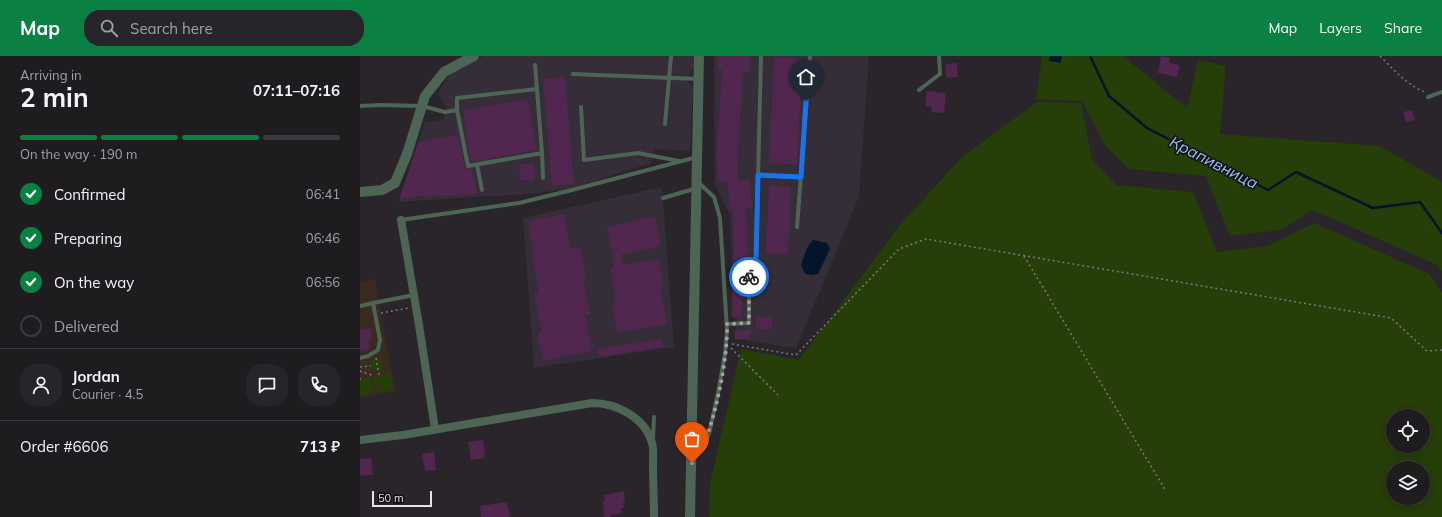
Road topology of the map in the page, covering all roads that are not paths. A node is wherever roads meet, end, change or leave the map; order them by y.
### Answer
1 (474, 56) edge
2 (671, 56) edge
3 (699, 56) edge
4 (761, 56) edge
5 (810, 56) edge
6 (939, 56) edge
7 (535, 65) dead end
8 (573, 74) dead end
9 (670, 77) junction
10 (699, 78) junction
11 (537, 89) junction
12 (919, 90) dead end
13 (1442, 92) edge
14 (1428, 97) dead end
15 (360, 106) edge
16 (422, 106) junction
17 (581, 107) dead end
18 (457, 110) junction
19 (665, 124) dead end
20 (542, 153) junction
21 (698, 157) junction
22 (682, 161) junction
23 (477, 164) junction
24 (758, 175) junction
25 (801, 177) junction
26 (543, 178) dead end
27 (697, 185) junction
28 (482, 190) dead end
29 (360, 192) edge
30 (663, 198) dead end
31 (401, 220) joint
32 (797, 227) dead end
33 (414, 295) junction
34 (373, 303) junction
35 (360, 306) edge
36 (727, 324) junction
37 (360, 358) edge
38 (654, 417) dead end
39 (435, 429) junction
40 (360, 440) edge
41 (653, 444) junction
42 (692, 449) junction
43 (654, 517) edge
44 (690, 517) edge

1 - 16 street
2 - 9 lane
3 - 10 street
4 - 24 lane
5 - 25 lane
6 - 12 lane
7 - 11 lane
8 - 9 lane
9 - 10 lane
9 - 19 lane
10 - 21 street
11 - 18 lane
11 - 20 lane
13 - 14 lane
15 - 16 lane
16 - 18 lane
16 - 29 street
17 - 22 lane
18 - 23 lane
20 - 23 lane
20 - 26 lane
21 - 22 lane
21 - 27 street
22 - 31 lane
23 - 28 lane
24 - 25 lane
24 - 36 lane
25 - 32 lane
27 - 30 lane
27 - 36 lane
27 - 42 street
31 - 33 street
33 - 34 lane
33 - 39 street
34 - 35 lane
34 - 37 lane
36 - 42 lane
38 - 41 lane
39 - 40 street
39 - 41 street
41 - 43 street
42 - 44 street

